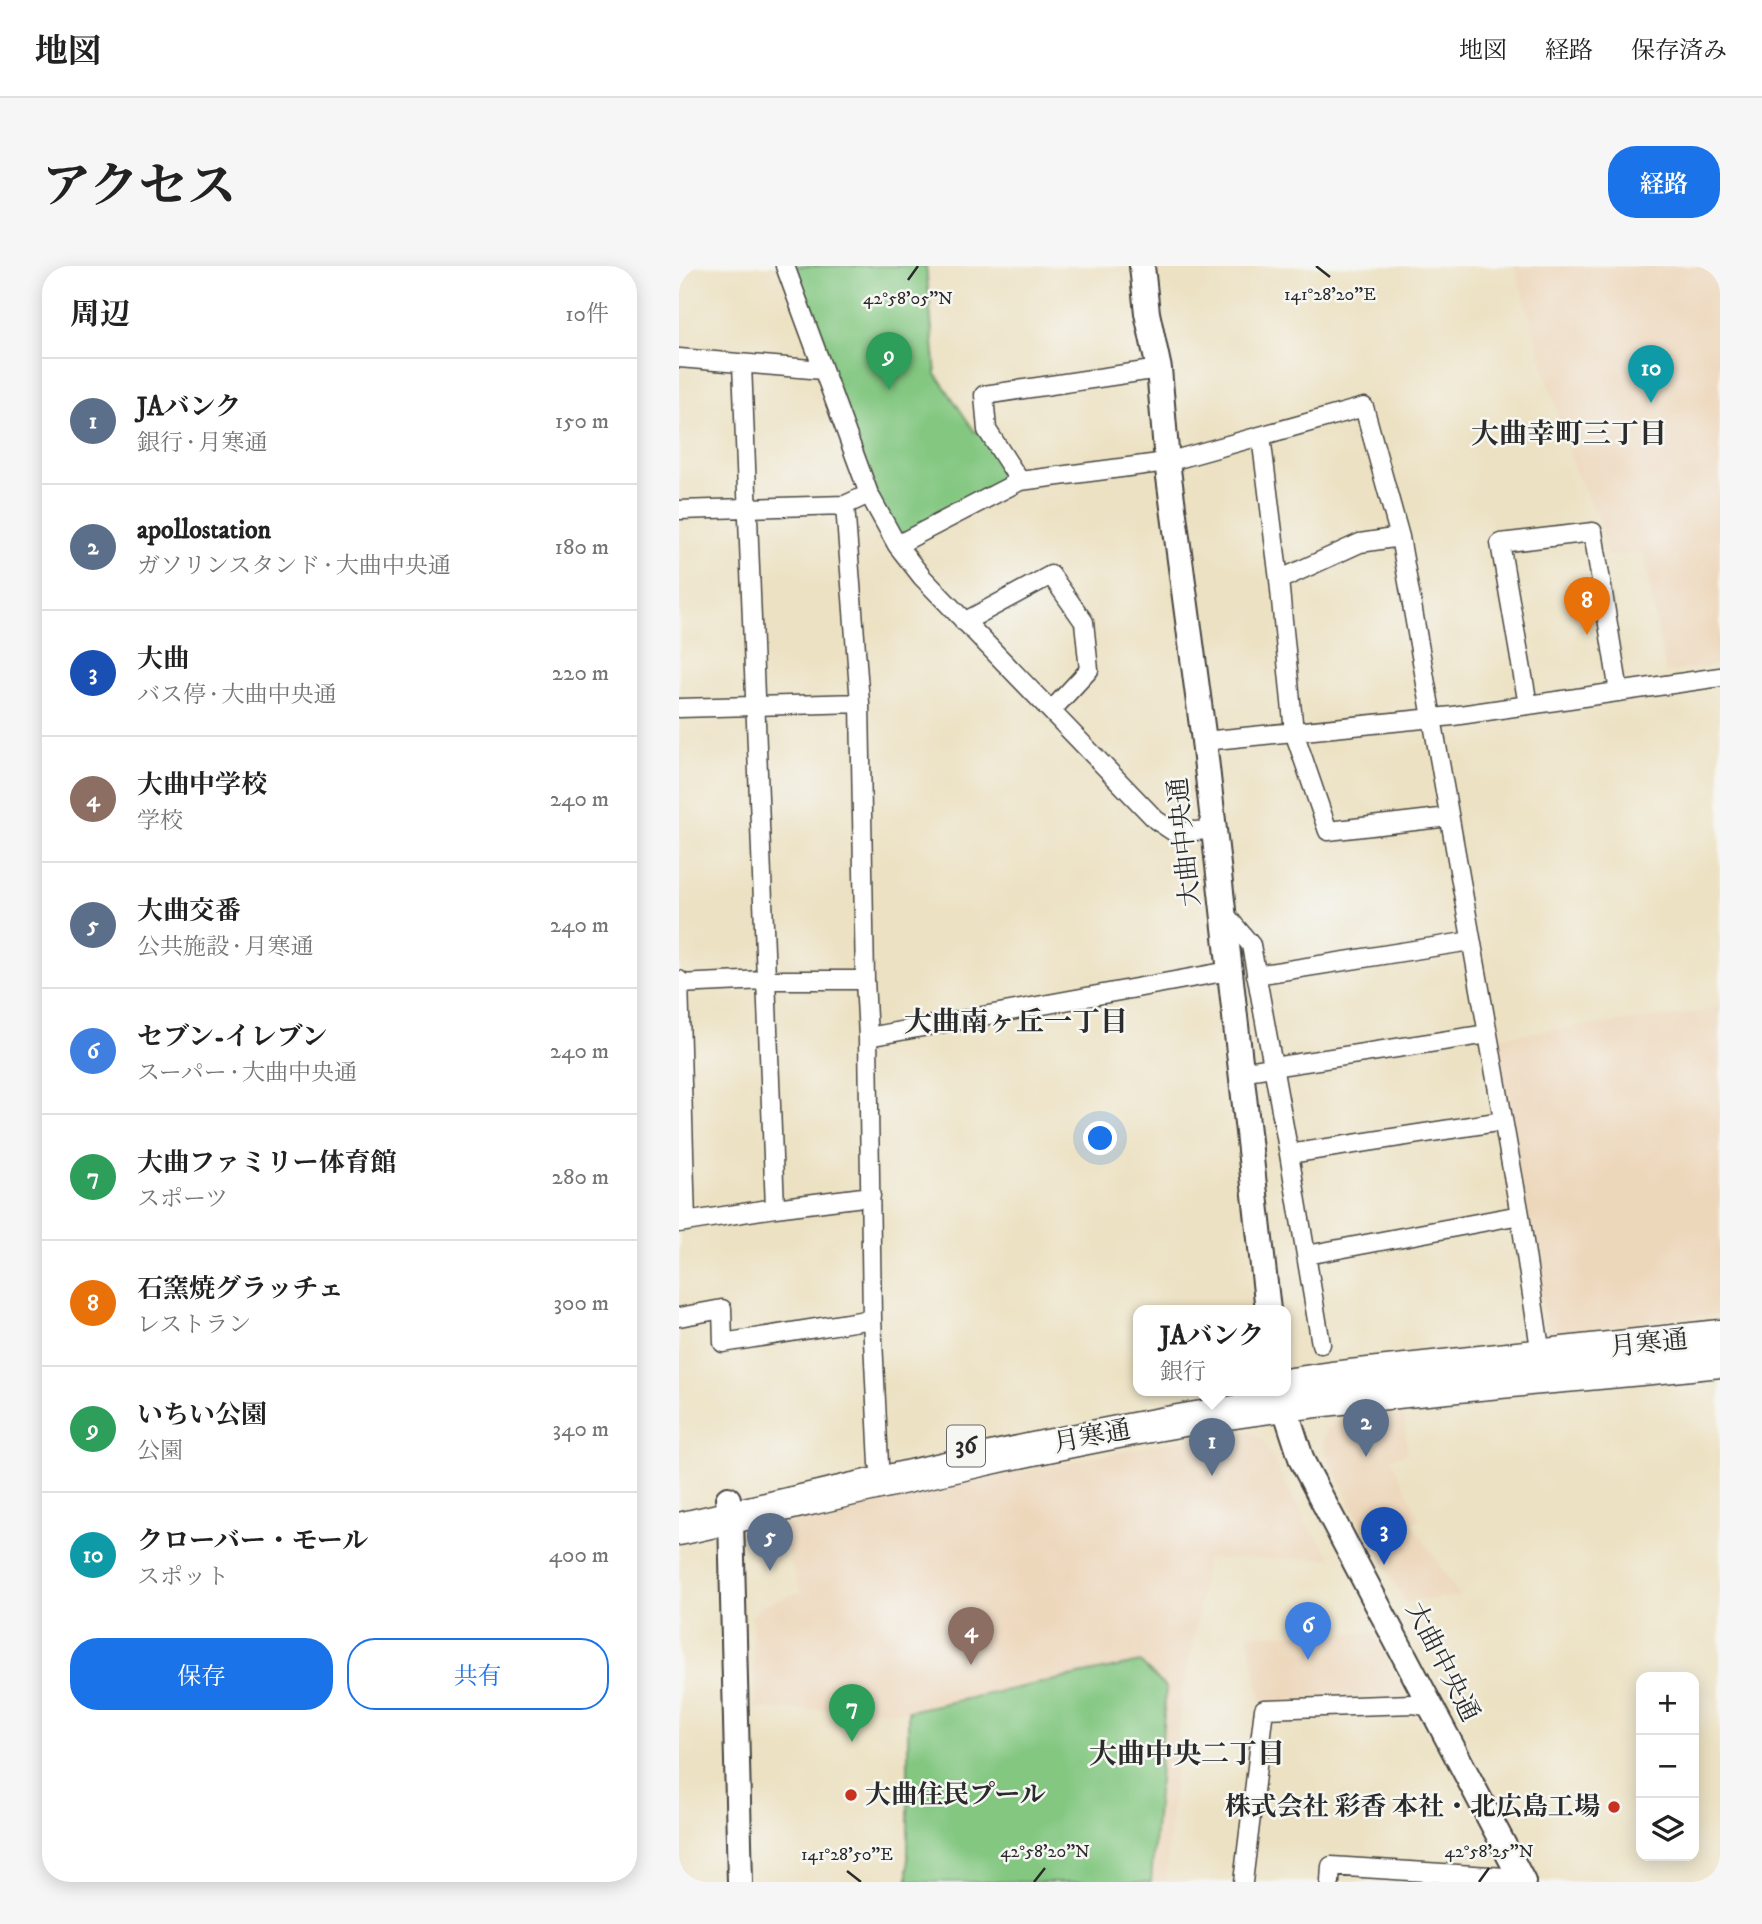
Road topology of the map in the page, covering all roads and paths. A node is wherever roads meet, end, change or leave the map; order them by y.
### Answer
1 (785, 266) edge
2 (1142, 266) edge
3 (1157, 266) edge
4 (679, 358) edge
5 (742, 364) junction
6 (1159, 369) junction
7 (823, 370) junction
8 (1261, 436) junction
9 (1167, 462) junction
10 (1020, 481) junction
11 (869, 494) junction
12 (845, 505) junction
13 (747, 508) junction
14 (679, 510) edge
15 (1400, 537) junction
16 (897, 545) junction
17 (1279, 580) junction
18 (964, 622) junction
19 (1720, 677) edge
20 (1619, 692) junction
21 (860, 703) junction
22 (1528, 705) junction
23 (754, 706) junction
24 (679, 708) edge
25 (1051, 712) junction
26 (1431, 718) junction
27 (1294, 732) junction
28 (1204, 741) junction
29 (1449, 817) junction
30 (1213, 830) junction
31 (1221, 910) junction
32 (1471, 941) junction
33 (1229, 971) junction
34 (1256, 975) junction
35 (765, 980) junction
36 (865, 980) junction
37 (679, 983) edge
38 (1487, 1034) junction
39 (868, 1037) junction
40 (1273, 1067) junction
41 (1240, 1072) junction
42 (1503, 1121) junction
43 (1289, 1154) junction
44 (871, 1196) junction
45 (775, 1208) junction
46 (1520, 1215) junction
47 (682, 1223) edge
48 (1307, 1255) junction
49 (1267, 1305) edge
50 (679, 1317) edge
51 (872, 1320) junction
52 (1720, 1336) edge
53 (1321, 1344) dead end
54 (1541, 1355) junction
55 (1720, 1362) edge
56 (1291, 1393) edge
57 (1291, 1393) edge
58 (1223, 1396) edge
59 (1274, 1396) edge
60 (1283, 1396) edge
61 (879, 1464) junction
62 (729, 1508) junction
63 (679, 1512) edge
64 (679, 1529) edge
65 (1430, 1707) junction
66 (1522, 1880) edge
67 (740, 1882) edge
68 (1243, 1882) edge
69 (1330, 1882) edge

1 - 7 street
2 - 6 main road, 大曲中央通
3 - 6 main road, 大曲中央通
4 - 5 street
5 - 7 street
5 - 13 street
6 - 9 main road, 大曲中央通
6 - 10 street
7 - 11 street
8 - 9 street
8 - 15 street
8 - 17 street
9 - 10 street
9 - 28 main road, 大曲中央通
10 - 16 street
11 - 12 street
11 - 16 street
12 - 13 street
12 - 21 street
13 - 14 street
13 - 23 street
15 - 17 street
15 - 26 street
16 - 18 street
17 - 27 street
18 - 25 street
18 - 25 street
19 - 20 street
20 - 22 street
20 - 22 street
21 - 23 street
21 - 36 street
22 - 26 street
23 - 24 street
23 - 35 street
25 - 30 street
26 - 27 street
26 - 29 street
27 - 28 street
27 - 29 street
28 - 30 main road, 大曲中央通
29 - 32 street
30 - 31 main road, 大曲中央通
31 - 33 main road, 大曲中央通
31 - 34 street
32 - 34 street
32 - 38 street
33 - 39 street
33 - 41 main road, 大曲中央通
34 - 40 street
35 - 36 street
35 - 37 street
35 - 45 street
36 - 39 street
37 - 47 street
38 - 40 street
38 - 42 street
39 - 44 street
40 - 41 street
40 - 43 street
41 - 49 main road, 大曲中央通
42 - 43 street
42 - 46 street
43 - 48 street
44 - 45 street
44 - 51 street
45 - 47 street
46 - 48 street
46 - 54 street
48 - 53 street
50 - 51 street
51 - 61 street
52 - 54 highway, 月寒通 / 36
54 - 56 highway, 月寒通 / 36
55 - 57 highway, 月寒通 / 36
58 - 61 highway, 月寒通 / 36
59 - 62 highway, 月寒通 / 36
60 - 65 main road, 大曲中央通
61 - 62 highway, 月寒通 / 36
62 - 63 highway, 月寒通 / 36
62 - 64 highway, 月寒通 / 36
62 - 67 main road
65 - 66 main road, 大曲中央通
65 - 68 street
66 - 69 street

